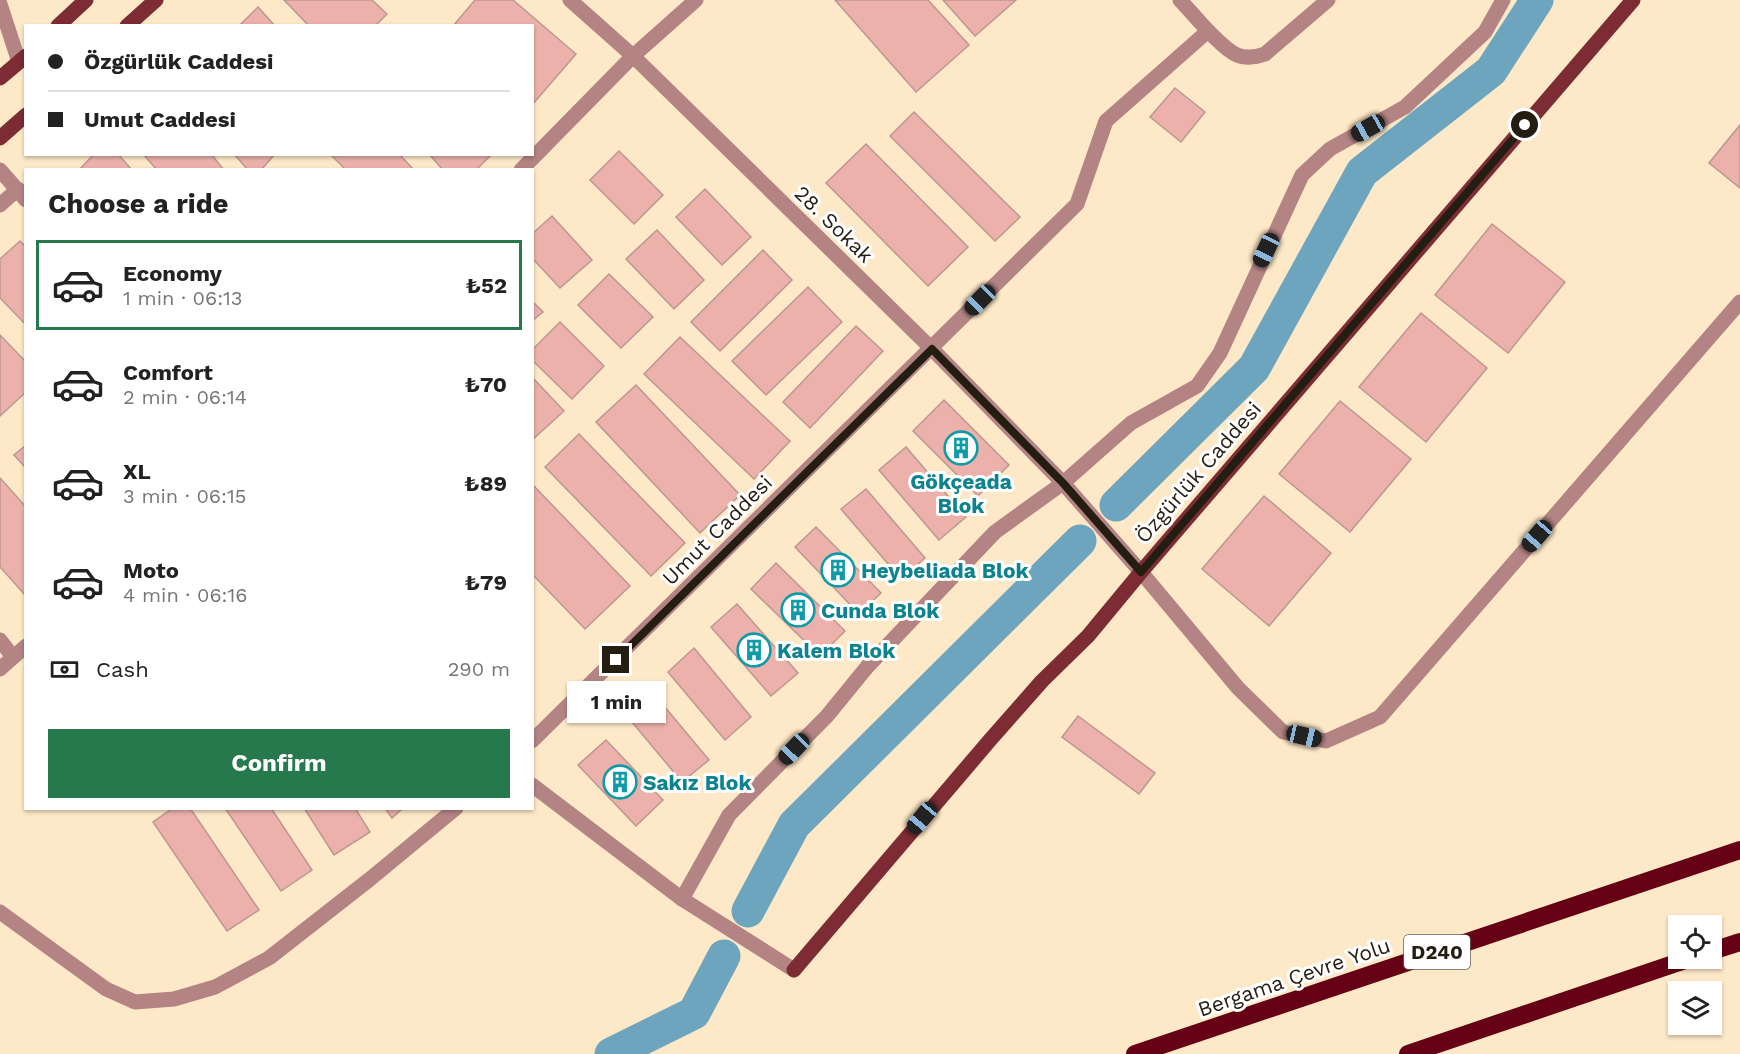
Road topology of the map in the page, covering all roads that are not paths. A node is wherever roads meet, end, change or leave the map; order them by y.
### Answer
1 (86, 0) edge
2 (156, 0) edge
3 (570, 0) edge
4 (696, 0) edge
5 (1180, 0) edge
6 (1328, 0) edge
7 (1503, 0) edge
8 (1633, 0) edge
9 (0, 4) edge
10 (60, 24) edge
11 (129, 24) edge
12 (1208, 31) junction
13 (633, 56) junction
14 (22, 59) edge
15 (0, 78) edge
16 (24, 117) edge
17 (0, 138) edge
18 (534, 156) edge
19 (534, 156) edge
20 (522, 168) edge
21 (0, 170) edge
22 (22, 194) edge
23 (0, 205) edge
24 (1740, 302) edge
25 (932, 349) junction
26 (1063, 483) junction
27 (1141, 572) junction
28 (0, 640) edge
29 (24, 648) edge
30 (13, 657) junction
31 (0, 669) edge
32 (534, 739) edge
33 (534, 787) edge
34 (454, 810) edge
35 (1740, 850) edge
36 (682, 899) junction
37 (0, 912) edge
38 (1740, 942) edge
39 (1722, 948) edge
40 (1668, 965) edge
41 (794, 970) joint
42 (1135, 1054) edge
43 (1408, 1054) edge

1 - 10 main road
2 - 11 main road
3 - 13 street, 28. Sokak
4 - 13 street
5 - 12 street
6 - 12 street
7 - 26 street
8 - 27 main road, Özgürlük Caddesi
9 - 14 street
12 - 25 street, Umut Caddesi
13 - 18 street
13 - 25 street, 28. Sokak
14 - 15 main road
16 - 17 main road
19 - 20 street
21 - 22 street
22 - 23 street
24 - 27 street, 28. Sokak
25 - 26 street, 28. Sokak
25 - 32 street, Umut Caddesi
26 - 27 street, 28. Sokak
26 - 36 street
27 - 41 main road, Özgürlük Caddesi
28 - 30 street
29 - 30 street
30 - 31 street
33 - 36 street
34 - 37 street
35 - 42 highway, Bergama Çevre Yolu / D240
36 - 41 street
38 - 39 highway
40 - 43 highway

